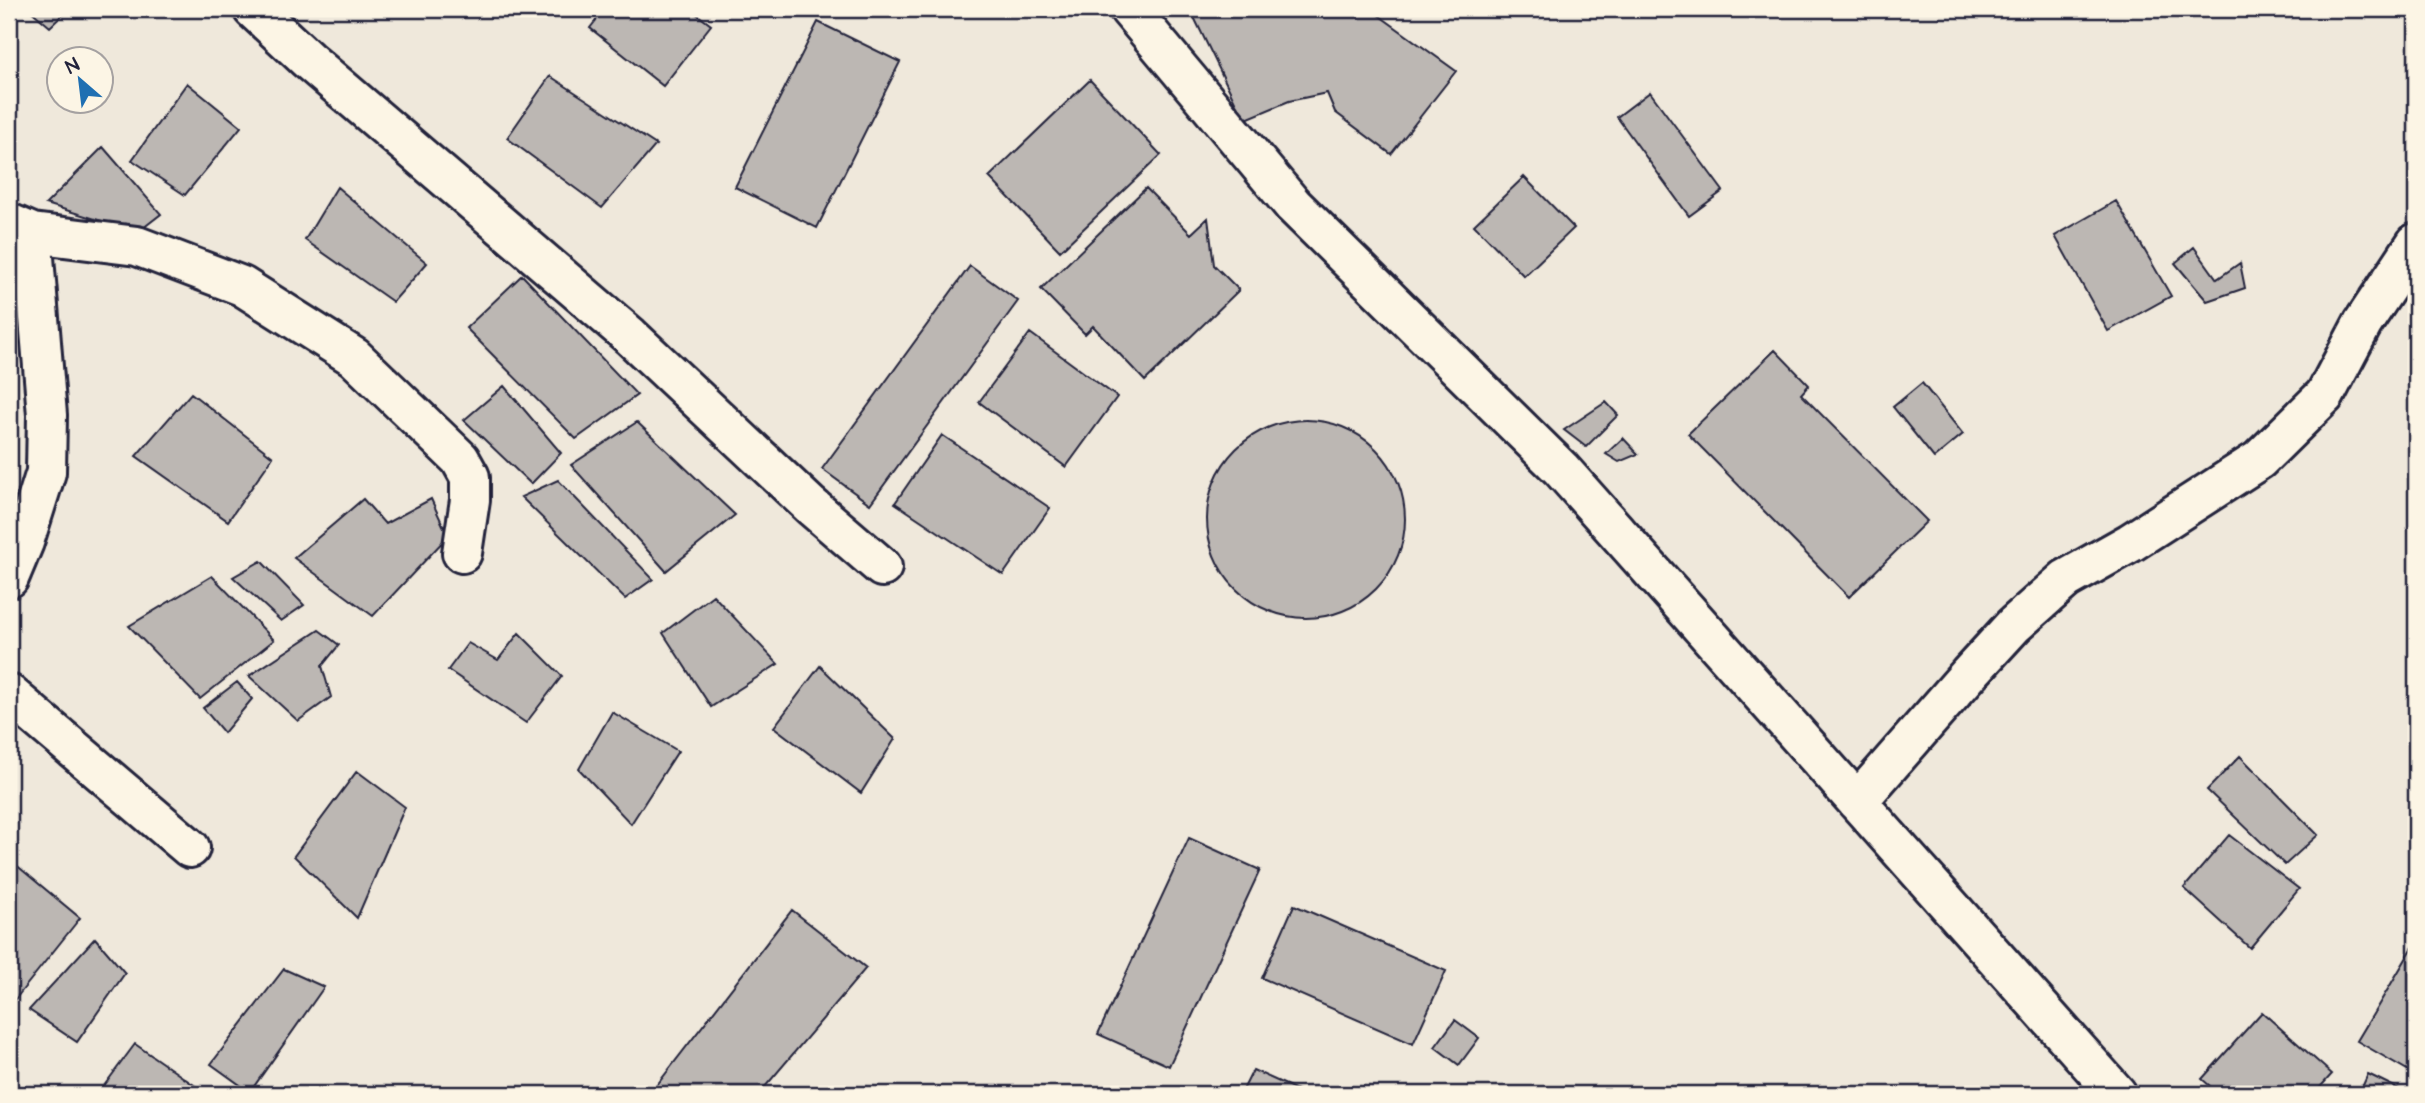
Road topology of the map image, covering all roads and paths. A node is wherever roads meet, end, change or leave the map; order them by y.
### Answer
1 (253, 9) edge
2 (1129, 9) edge
3 (20, 228) edge
4 (2416, 243) edge
5 (461, 553) dead end
6 (882, 567) dead end
7 (9, 578) edge
8 (9, 694) edge
9 (1857, 802) junction
10 (190, 848) dead end
11 (2118, 1094) edge

1 - 6 street
2 - 9 street
3 - 5 street
3 - 7 street
4 - 9 street
8 - 10 street
9 - 11 street

